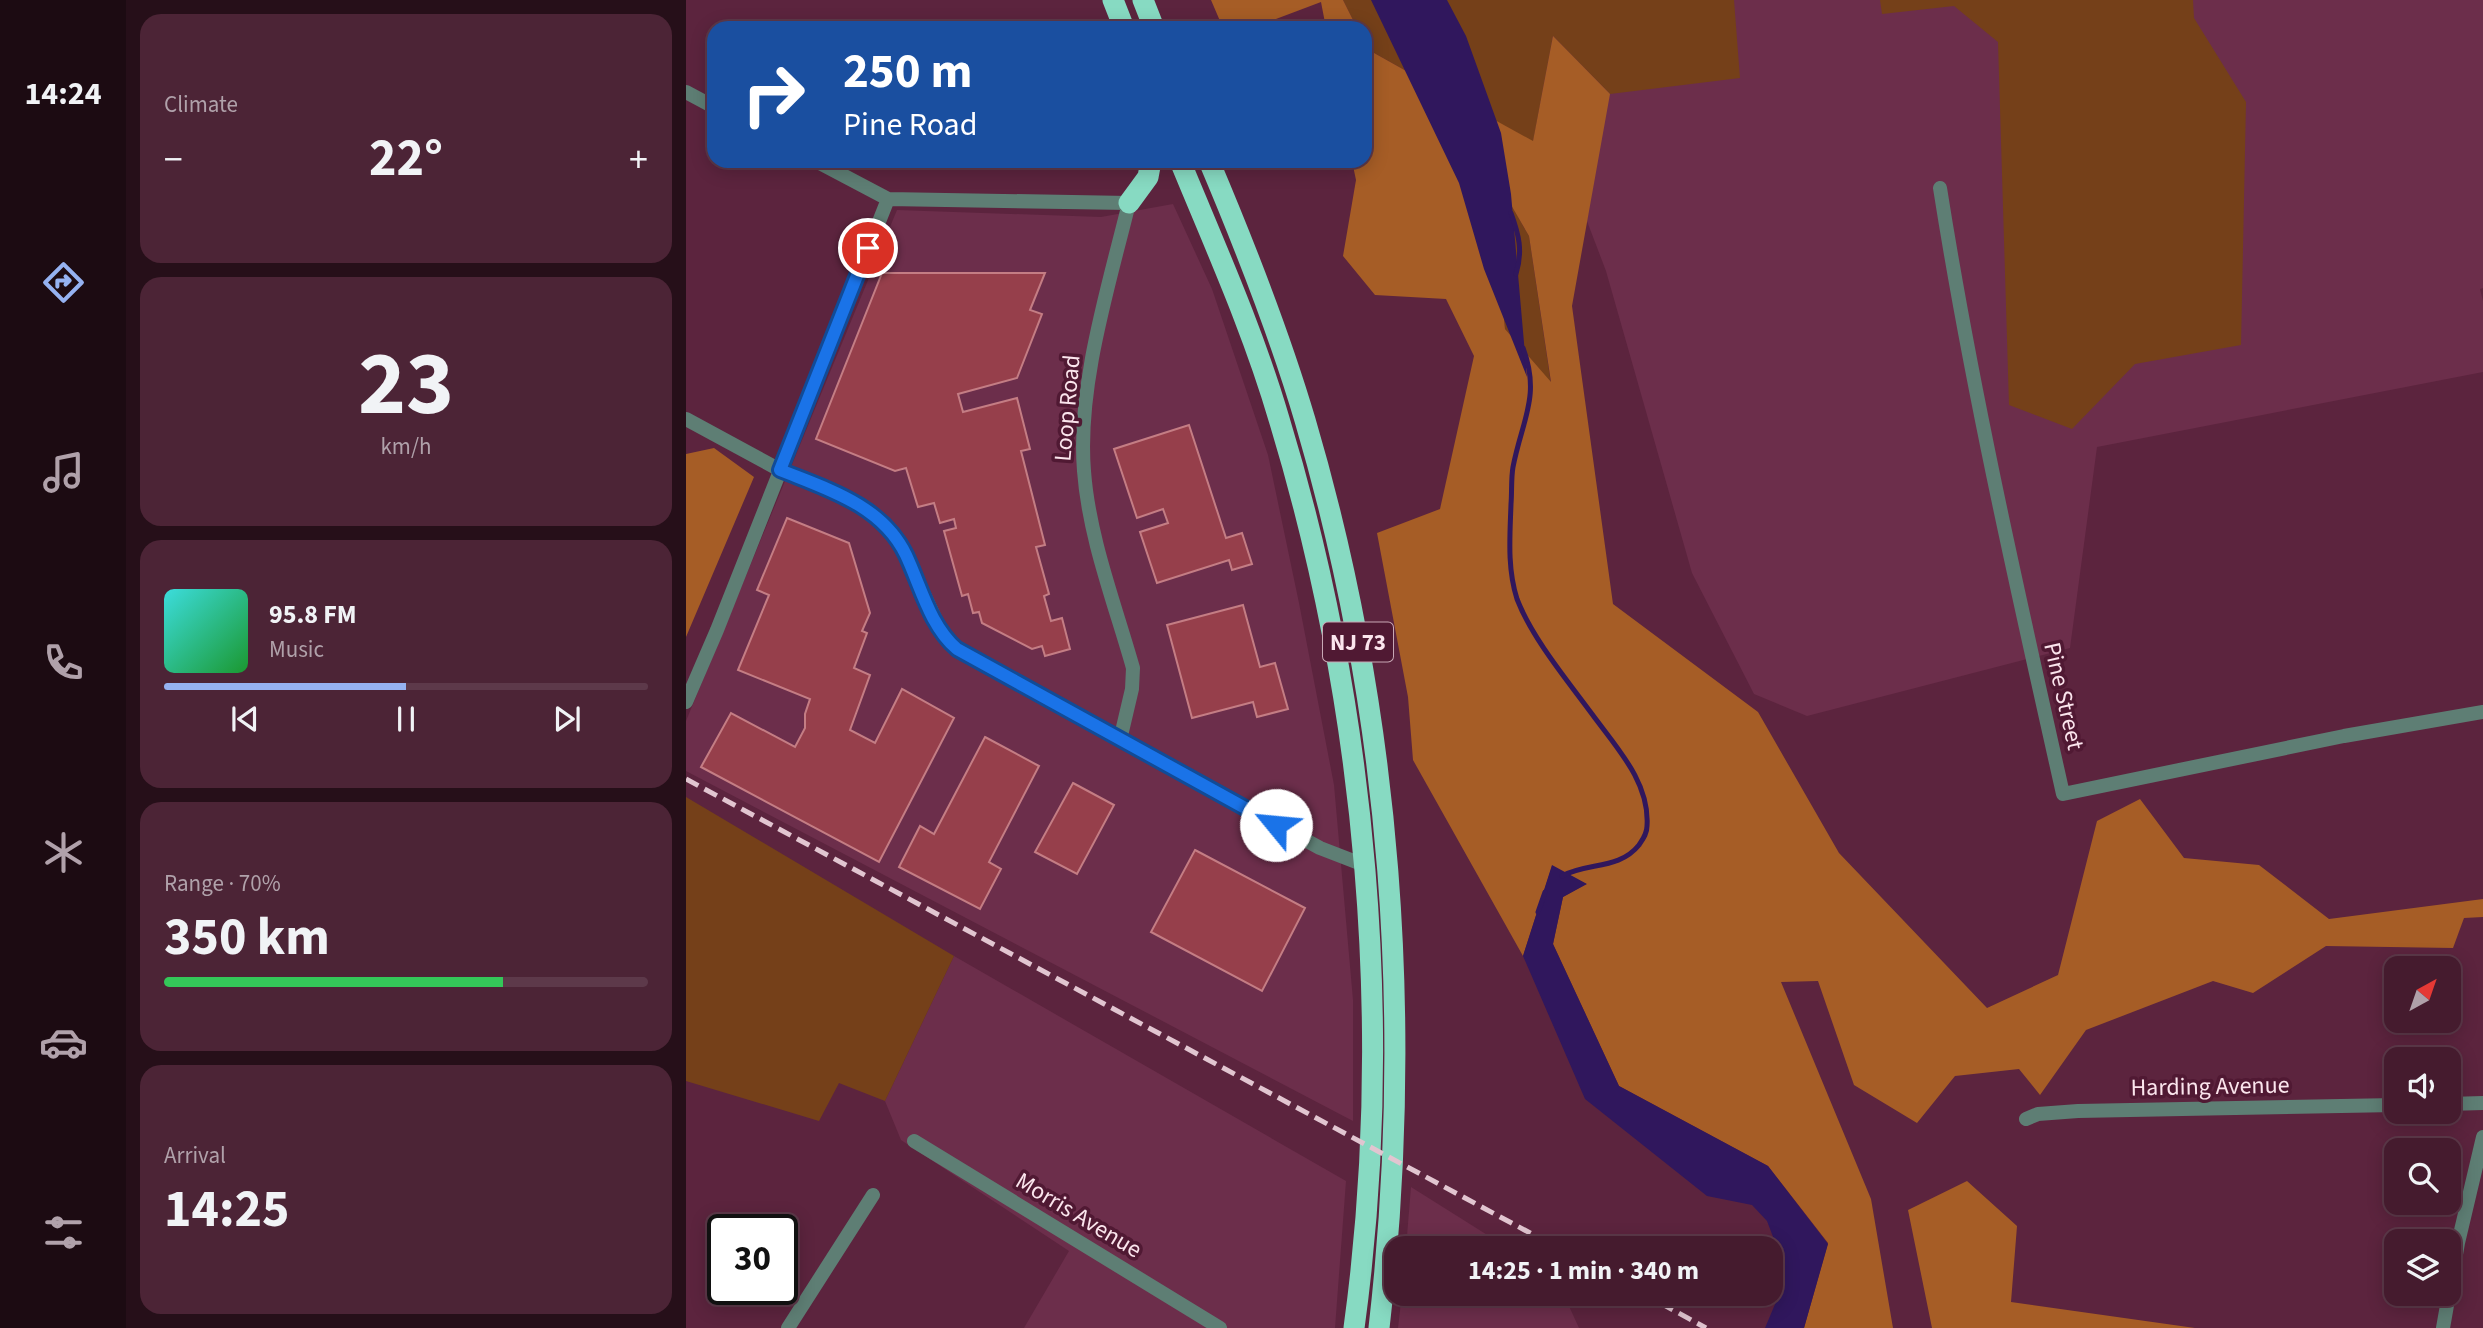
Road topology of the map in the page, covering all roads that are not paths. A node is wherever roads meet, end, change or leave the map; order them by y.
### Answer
1 (1113, 0) edge
2 (1143, 0) edge
3 (1121, 21) edge
4 (1151, 21) edge
5 (686, 92) edge
6 (707, 103) edge
7 (829, 168) edge
8 (1150, 168) edge
9 (1183, 168) edge
10 (1212, 168) edge
11 (1940, 188) dead end
12 (888, 199) junction
13 (1129, 203) junction
14 (686, 419) edge
15 (780, 470) junction
16 (686, 702) edge
17 (2483, 712) edge
18 (1119, 740) junction
19 (1364, 865) junction
20 (2483, 1103) edge
21 (2461, 1104) edge
22 (2384, 1105) edge
23 (2026, 1119) dead end
24 (2483, 1137) edge
25 (914, 1141) dead end
26 (873, 1195) dead end
27 (788, 1328) edge
28 (1220, 1328) edge
29 (1354, 1328) edge
30 (1379, 1328) edge
31 (2443, 1328) edge

1 - 3 highway
2 - 4 highway
5 - 6 street
7 - 12 street
8 - 13 highway
9 - 19 highway, NJ 73
10 - 30 highway, NJ 73
11 - 17 street, Pine Street
12 - 13 street
12 - 15 street
13 - 18 street, Loop Road
14 - 15 street
15 - 16 street
15 - 18 street
18 - 19 street
19 - 29 highway, NJ 73
20 - 21 street
22 - 23 street, Harding Avenue
24 - 31 street
25 - 28 street, Morris Avenue
26 - 27 street

